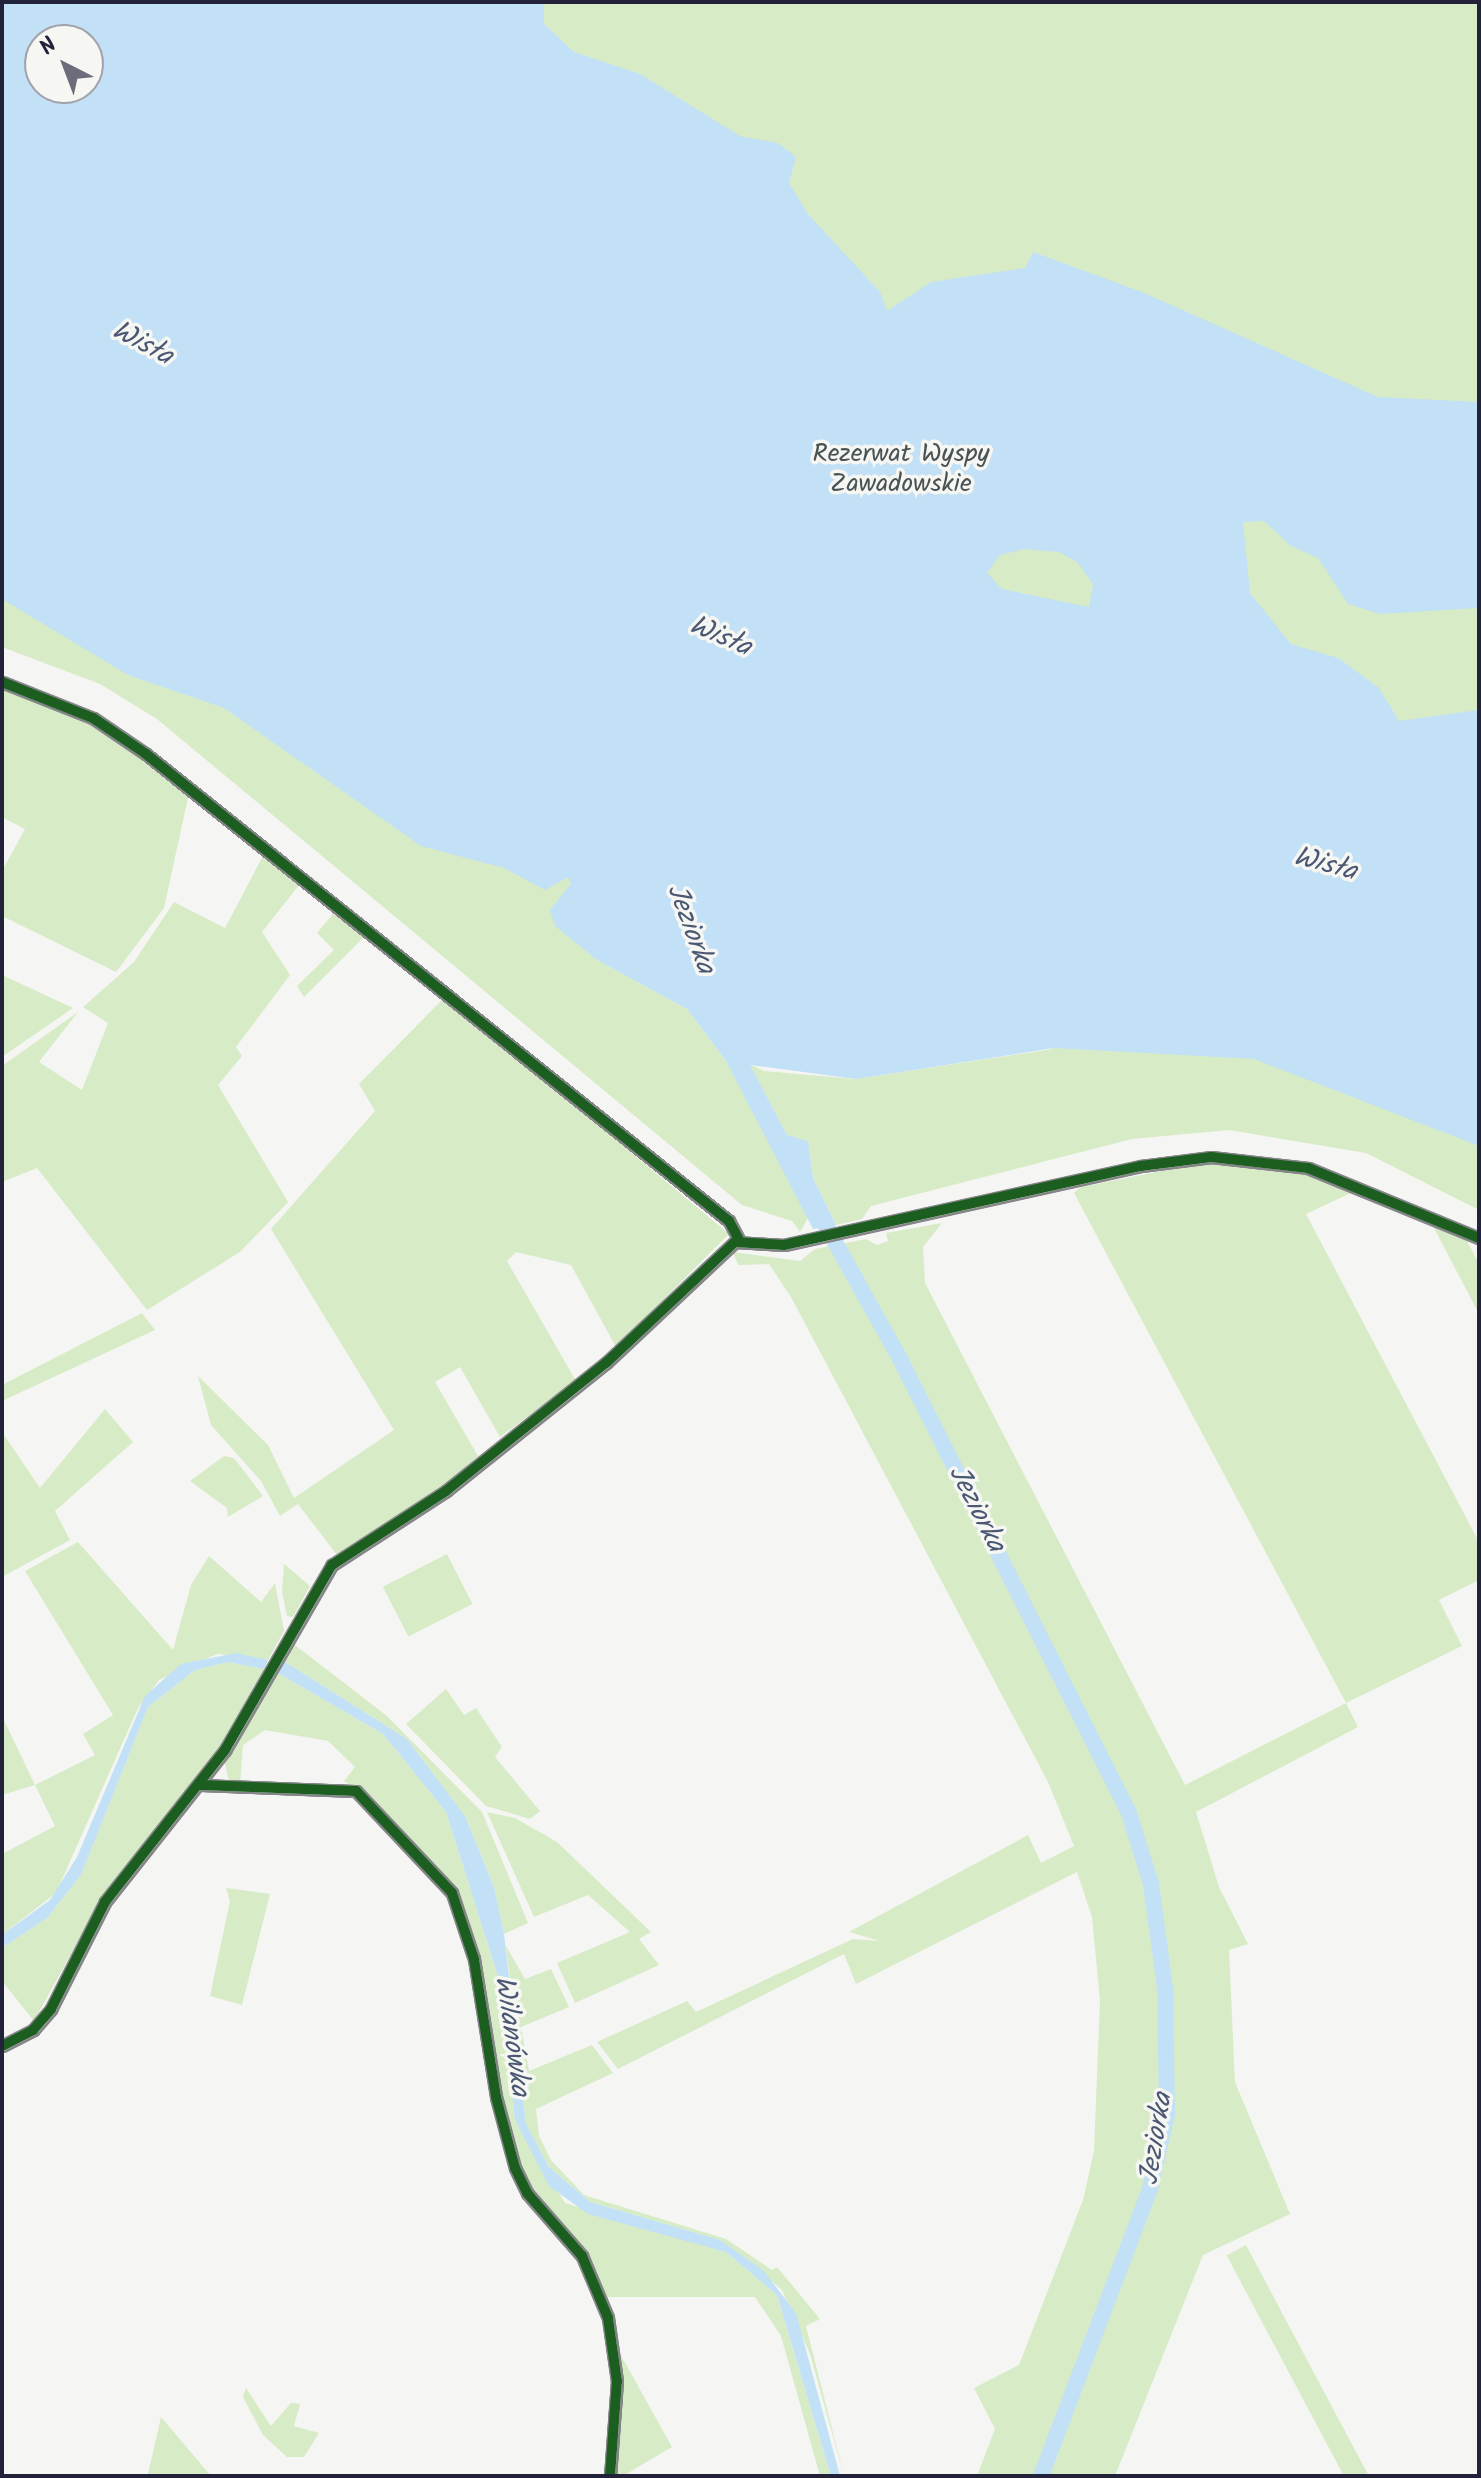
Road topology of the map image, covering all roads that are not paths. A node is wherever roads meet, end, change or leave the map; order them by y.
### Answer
1 (2, 682) edge
2 (1479, 1238) edge
3 (739, 1240) junction
4 (199, 1785) junction
5 (2, 2046) edge
6 (610, 2476) edge

1 - 3 street
2 - 3 street
3 - 4 street
4 - 5 street
4 - 6 street

